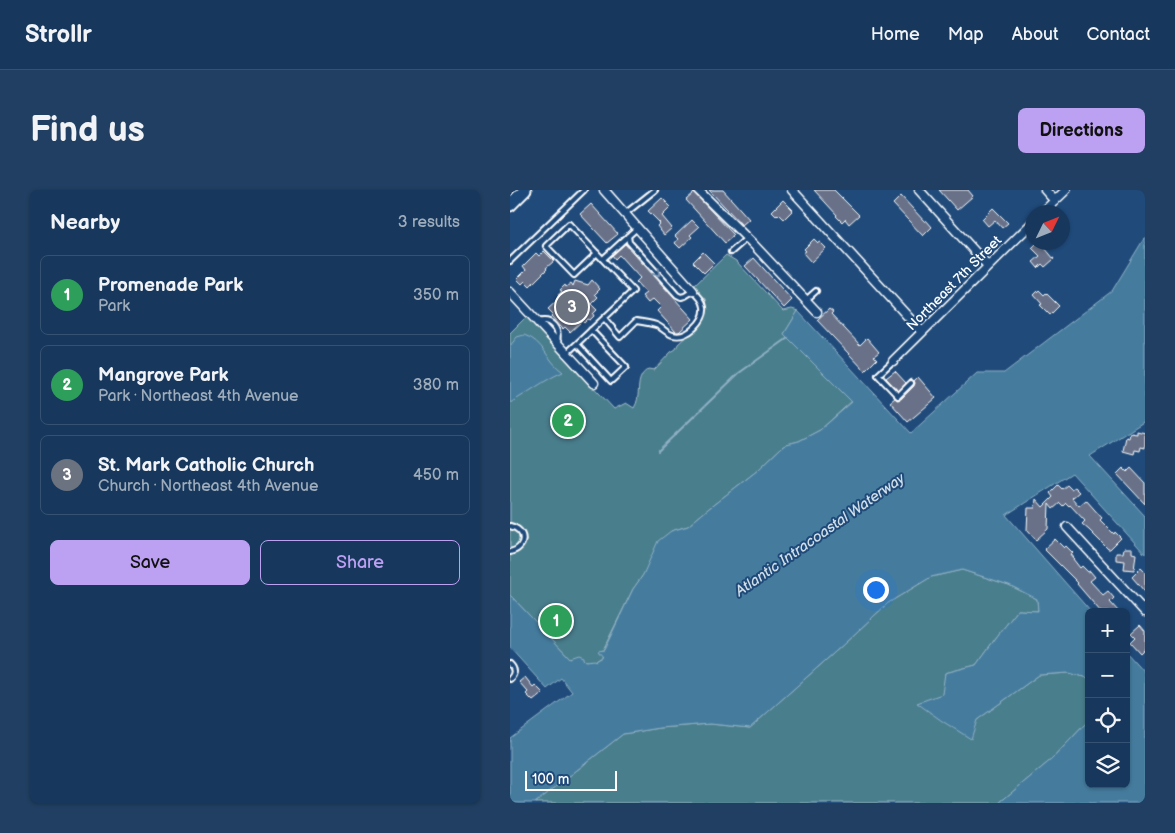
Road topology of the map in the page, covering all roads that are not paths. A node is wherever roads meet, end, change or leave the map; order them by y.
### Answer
1 (525, 190) edge
2 (584, 190) edge
3 (604, 190) edge
4 (656, 190) edge
5 (698, 190) edge
6 (792, 190) edge
7 (919, 190) edge
8 (1045, 190) edge
9 (1066, 190) edge
10 (1055, 201) junction
11 (510, 205) edge
12 (1051, 205) edge
13 (625, 214) junction
14 (637, 228) junction
15 (1025, 230) edge
16 (628, 236) junction
17 (747, 238) junction
18 (731, 252) dead end
19 (598, 253) junction
20 (603, 259) junction
21 (510, 261) edge
22 (988, 266) junction
23 (693, 291) junction
24 (510, 292) edge
25 (816, 292) dead end
26 (806, 300) junction
27 (817, 312) dead end
28 (604, 318) junction
29 (591, 330) junction
30 (922, 332) junction
31 (577, 344) junction
32 (567, 353) junction
33 (893, 361) joint
34 (594, 383) dead end
35 (912, 383) dead end
36 (510, 526) edge
37 (1067, 527) dead end
38 (510, 552) edge
39 (1145, 612) edge
40 (510, 664) edge
41 (510, 679) edge

1 - 11 main road
2 - 21 lane
3 - 13 street
4 - 13 lane
5 - 17 street
6 - 30 street
7 - 22 street
8 - 10 street
9 - 10 street
10 - 12 street
13 - 14 street
14 - 16 lane
14 - 23 street
15 - 22 street, Northeast 7th Street
16 - 20 lane
16 -> 23 lane
17 - 18 lane
17 - 26 street
19 - 19 lane
19 - 20 lane
20 - 28 lane
22 - 30 street, Northeast 7th Street
23 - 28 lane
24 - 32 street
25 - 26 lane
26 - 27 street
28 - 29 lane
29 - 31 lane
29 - 31 lane
30 - 33 street, Northeast 7th Street
31 - 32 lane
32 - 34 street
33 - 35 lane
36 - 38 lane
37 - 39 street
40 - 41 lane

